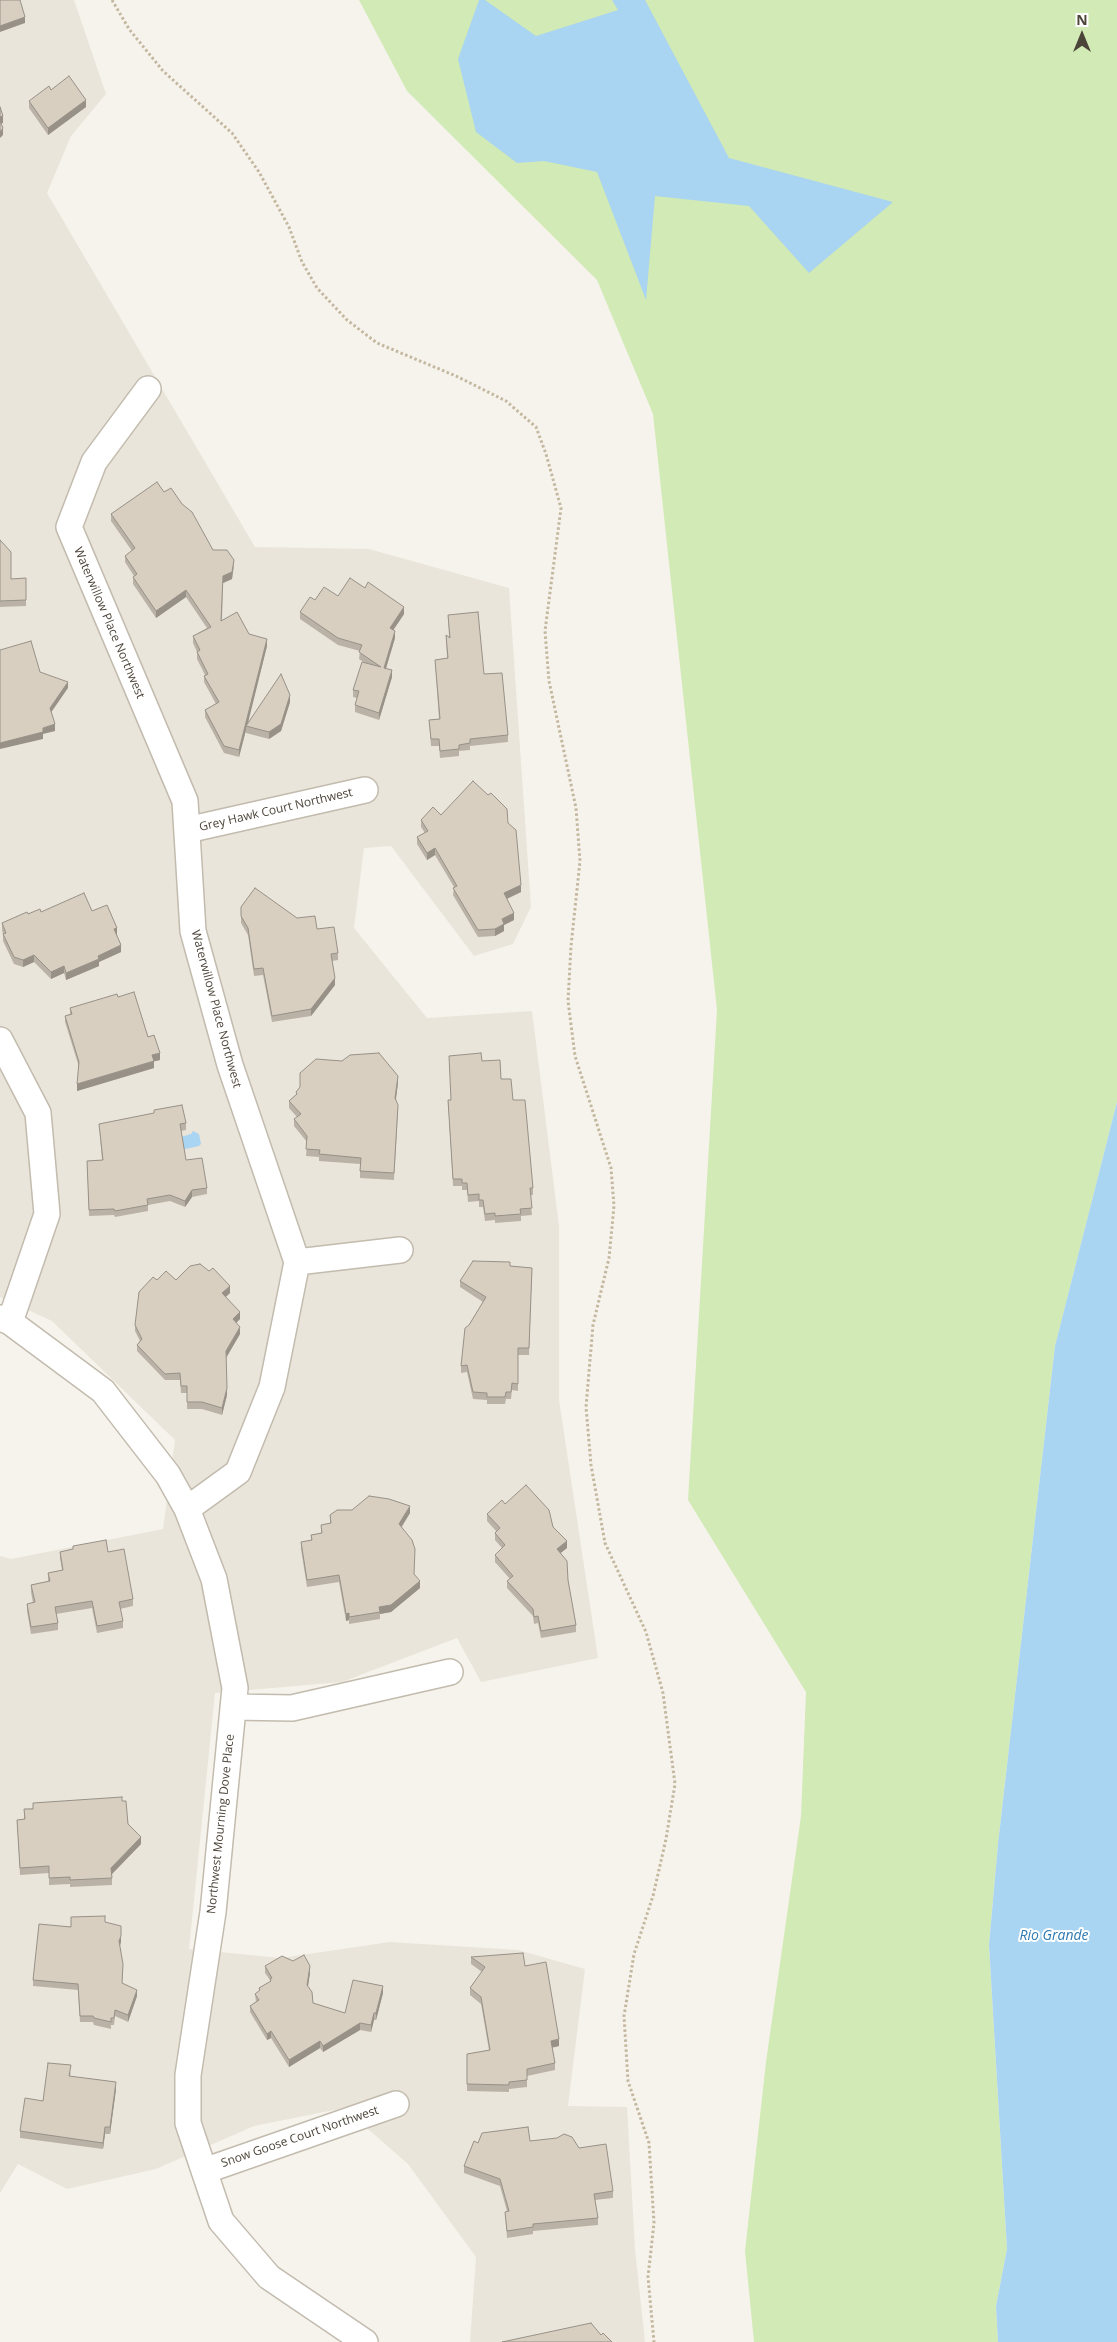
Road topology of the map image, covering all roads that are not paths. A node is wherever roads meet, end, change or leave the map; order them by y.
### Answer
1 (148, 389) dead end
2 (365, 790) dead end
3 (187, 830) junction
4 (0, 1040) edge
5 (400, 1250) dead end
6 (297, 1262) junction
7 (5, 1320) edge
8 (187, 1509) junction
9 (450, 1672) dead end
10 (233, 1708) junction
11 (396, 2104) dead end
12 (204, 2171) junction
13 (365, 2342) edge

1 - 3 street, Waterwillow Place Northwest
2 - 3 street, Grey Hawk Court Northwest
3 - 6 street, Waterwillow Place Northwest
4 - 7 street
5 - 6 street
6 - 8 street
7 - 8 street, Northwest Mourning Dove Place
8 - 10 street, Northwest Mourning Dove Place
9 - 10 street
10 - 12 street, Northwest Mourning Dove Place
11 - 12 street, Snow Goose Court Northwest
12 - 13 street, Northwest Mourning Dove Place

